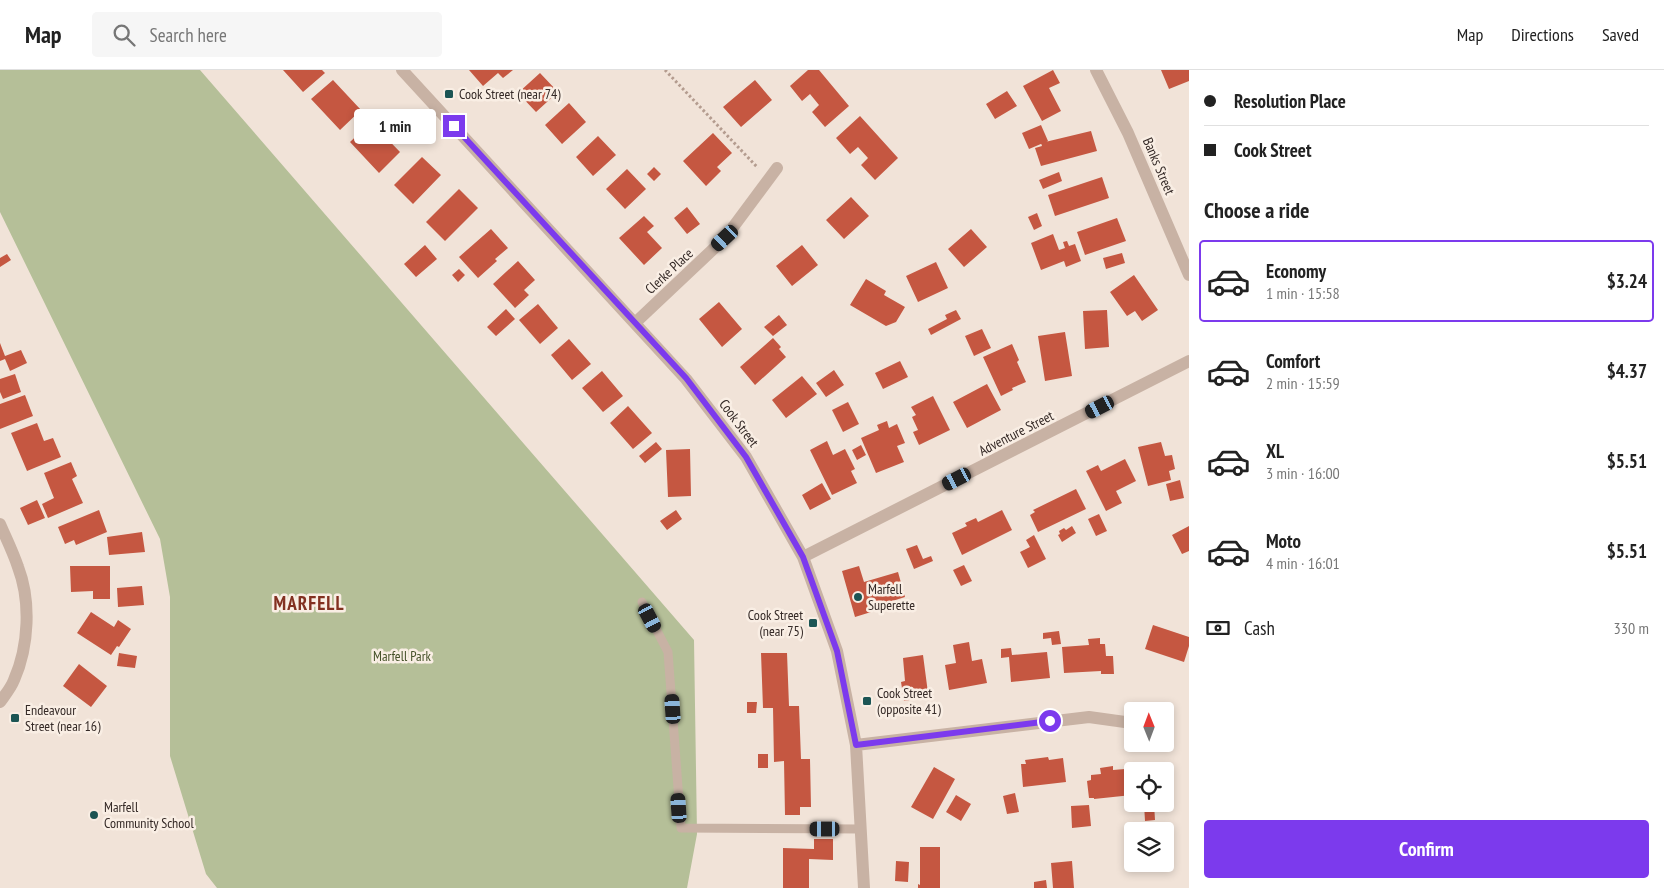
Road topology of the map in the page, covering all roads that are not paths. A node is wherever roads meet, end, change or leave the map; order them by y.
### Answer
1 (402, 70) edge
2 (1096, 70) edge
3 (777, 168) dead end
4 (1189, 275) edge
5 (635, 323) junction
6 (1189, 362) edge
7 (0, 524) edge
8 (803, 557) junction
9 (642, 602) dead end
10 (0, 702) edge
11 (1124, 722) edge
12 (856, 745) junction
13 (861, 829) junction
14 (864, 888) edge

1 - 5 street, Cook Street
2 - 4 street, Banks Street
3 - 5 street, Clerke Place
5 - 8 street, Cook Street
6 - 8 street, Adventure Street
7 - 10 street
8 - 12 street, Cook Street
9 - 13 lane
11 - 12 street
12 - 13 street, Cook Street
13 - 14 street, Cook Street

